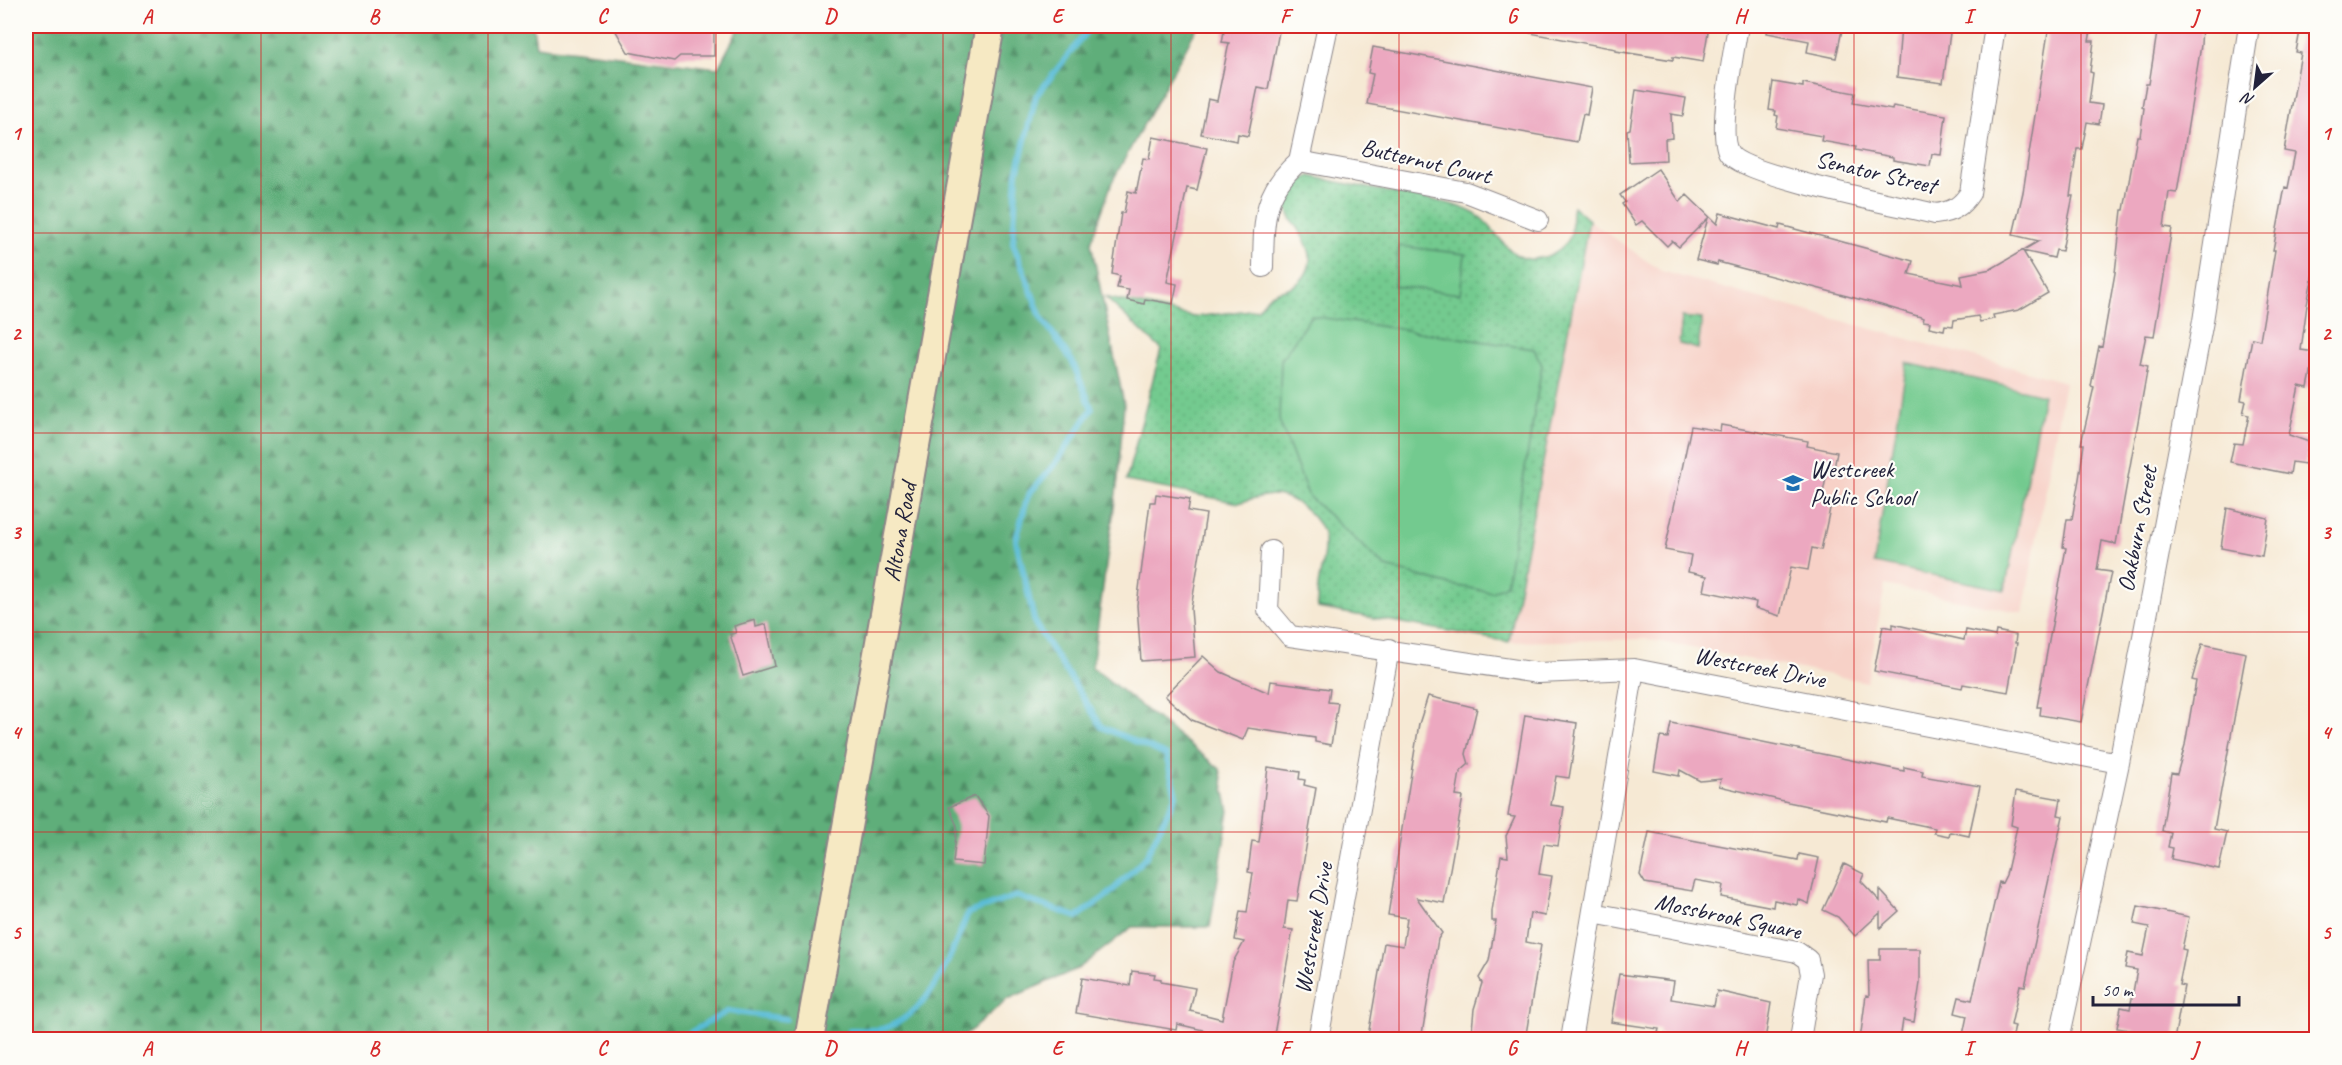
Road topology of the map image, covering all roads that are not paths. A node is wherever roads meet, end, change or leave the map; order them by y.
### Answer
1 (990, 26) edge
2 (1328, 26) edge
3 (1738, 26) edge
4 (1995, 26) edge
5 (2249, 26) edge
6 (1299, 160) junction
7 (1538, 220) dead end
8 (1263, 267) dead end
9 (1271, 551) dead end
10 (1389, 649) junction
11 (1634, 669) junction
12 (2119, 763) junction
13 (1593, 914) junction
14 (809, 1040) edge
15 (1318, 1040) edge
16 (1571, 1040) edge
17 (1800, 1040) edge
18 (2059, 1040) edge

1 - 14 main road, Altona Road
2 - 6 street
3 - 4 street, Senator Street
5 - 12 street, Oakburn Street
6 - 7 street, Butternut Court
6 - 8 street
9 - 10 street, Westcreek Drive
10 - 11 street, Westcreek Drive
10 - 15 street, Westcreek Drive
11 - 12 street, Westcreek Drive
11 - 13 street
12 - 18 street, Oakburn Street
13 - 16 street
13 - 17 street, Mossbrook Square

